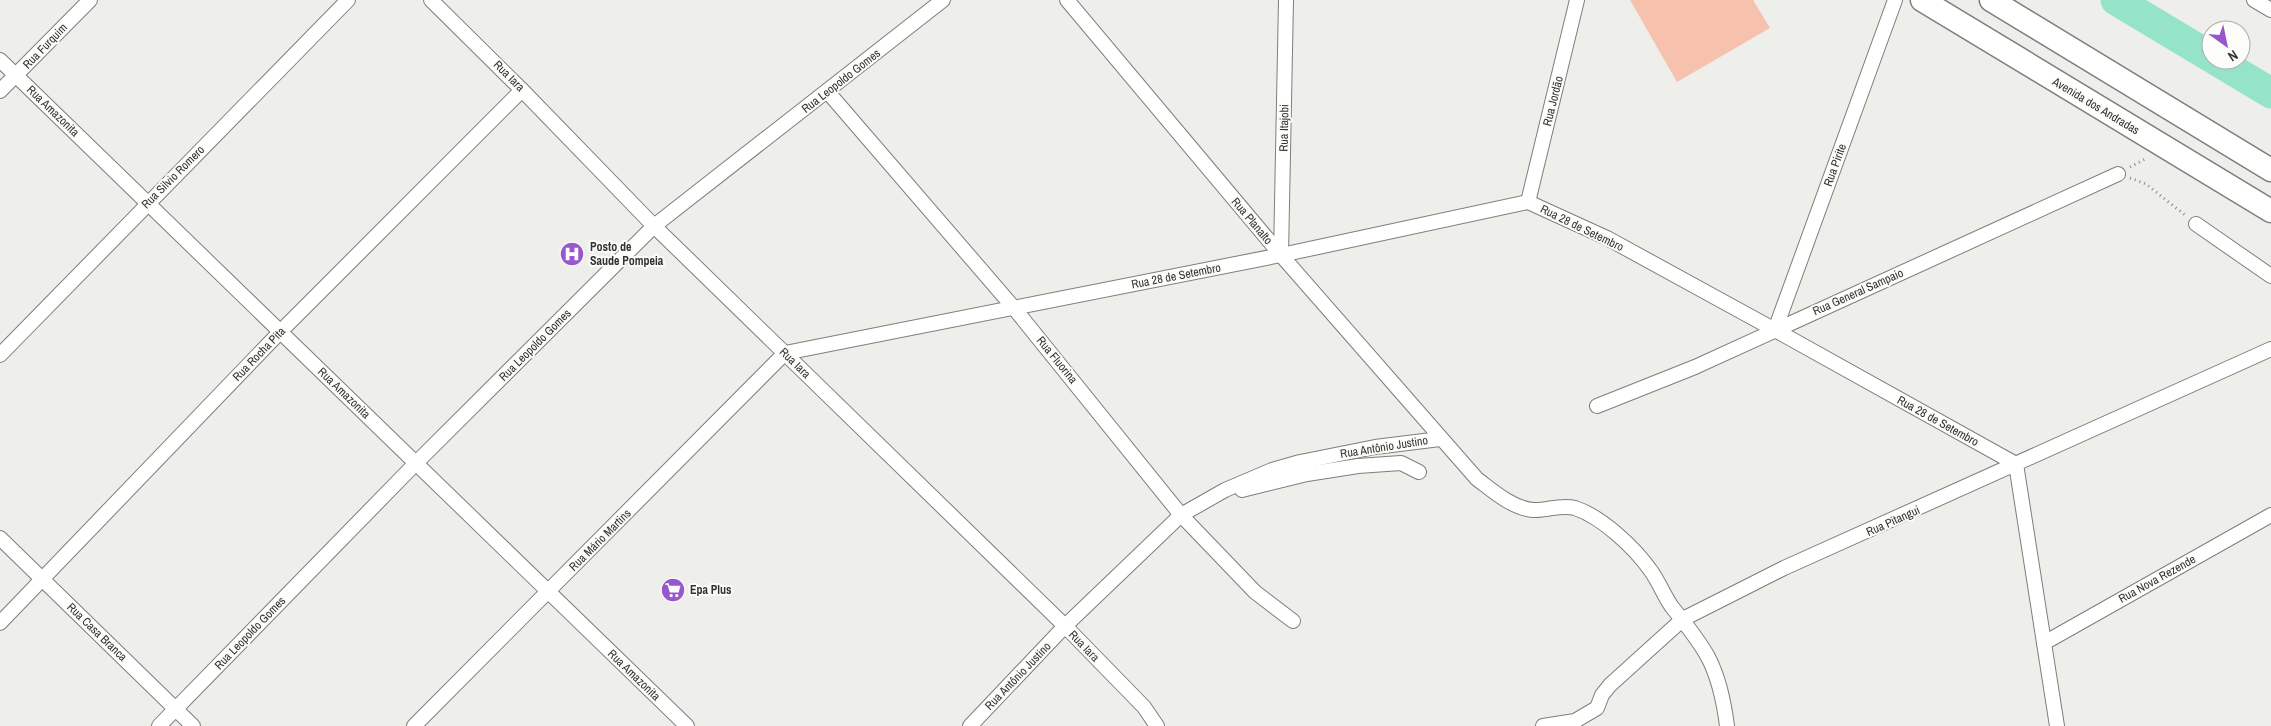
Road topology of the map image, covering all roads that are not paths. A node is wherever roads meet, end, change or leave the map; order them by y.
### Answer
1 (90, 0) edge
2 (348, 0) edge
3 (431, 0) edge
4 (943, 0) edge
5 (1067, 0) edge
6 (1286, 0) edge
7 (1577, 0) edge
8 (1896, 0) edge
9 (1922, 0) edge
10 (1991, 0) edge
11 (2254, 0) edge
12 (2271, 10) edge
13 (0, 60) edge
14 (16, 75) junction
15 (522, 90) junction
16 (828, 91) junction
17 (0, 92) edge
18 (2271, 170) edge
19 (2118, 174) road end
20 (1528, 202) junction
21 (148, 203) junction
22 (2271, 211) edge
23 (2196, 224) road end
24 (654, 226) junction
25 (1281, 255) junction
26 (2271, 276) edge
27 (1014, 308) junction
28 (1775, 330) junction
29 (280, 332) junction
30 (2271, 349) edge
31 (785, 353) junction
32 (0, 355) edge
33 (1597, 406) dead end
34 (1440, 439) junction
35 (416, 463) junction
36 (2016, 464) junction
37 (1420, 472) dead end
38 (1225, 490) junction
39 (1181, 515) junction
40 (2271, 515) edge
41 (0, 538) edge
42 (43, 579) junction
43 (549, 592) junction
44 (1683, 619) junction
45 (1293, 621) dead end
46 (0, 623) edge
47 (1065, 626) junction
48 (2044, 643) junction
49 (176, 709) junction
50 (684, 725) edge
51 (159, 726) edge
52 (193, 726) edge
53 (414, 726) edge
54 (970, 726) edge
55 (1157, 726) edge
56 (1543, 726) edge
57 (1727, 726) edge
58 (2058, 726) edge

1 - 14 street, Rua Furquim
2 - 21 street, Rua Silvio Romero
3 - 15 street, Rua Iara
4 - 16 street, Rua Leopoldo Gomes
5 - 25 street, Rua Planalto
6 - 25 street, Rua Itajobi
7 - 20 street, Rua Jordão
8 - 28 street, Rua Pirite
9 - 22 main road, Avenida dos Andradas
10 - 18 main road
11 - 12 street
13 - 14 street, Rua Amazonita
14 - 17 street, Rua Furquim
14 - 21 street, Rua Amazonita
15 - 24 street, Rua Iara
15 - 29 street, Rua Rocha Pita
16 - 24 street, Rua Leopoldo Gomes
16 - 27 street, Rua Fluorina
19 - 28 street, Rua General Sampaio
20 - 25 street, Rua 28 de Setembro
20 - 28 street, Rua 28 de Setembro
21 - 29 street, Rua Amazonita
21 - 32 street, Rua Silvio Romero
23 - 26 street
24 - 31 street, Rua Iara
24 - 35 street, Rua Leopoldo Gomes
25 - 27 street, Rua 28 de Setembro
25 - 34 street, Rua Planalto
27 - 31 street, Rua 28 de Setembro
27 - 39 street, Rua Fluorina
28 - 33 street, Rua General Sampaio
28 - 36 street, Rua 28 de Setembro
29 - 35 street, Rua Amazonita
29 - 42 street, Rua Rocha Pita
30 - 36 street, Rua Pitangui
31 - 43 street, Rua Mário Martins
31 - 47 street, Rua Iara
34 - 38 street, Rua Antônio Justino
34 - 44 street, Rua Antônio Justino
35 - 43 street, Rua Amazonita
35 - 49 street, Rua Leopoldo Gomes
36 - 44 street, Rua Pitangui
36 - 48 street
37 - 38 street, Rua Antônio Justino
38 - 39 street, Rua Antônio Justino
39 - 45 street, Rua Fluorina
39 - 47 street, Rua Antônio Justino
40 - 48 street, Rua Nova Rezende
41 - 42 street, Rua Casa Branca
42 - 46 street, Rua Rocha Pita
42 - 49 street, Rua Casa Branca
43 - 50 street, Rua Amazonita
43 - 53 street, Rua Mário Martins
44 - 56 street, Rua Pitangui
44 - 57 street, Rua Antônio Justino
47 - 54 street, Rua Antônio Justino
47 - 55 street, Rua Iara
48 - 58 street
49 - 51 street, Rua Leopoldo Gomes
49 - 52 street, Rua Casa Branca

